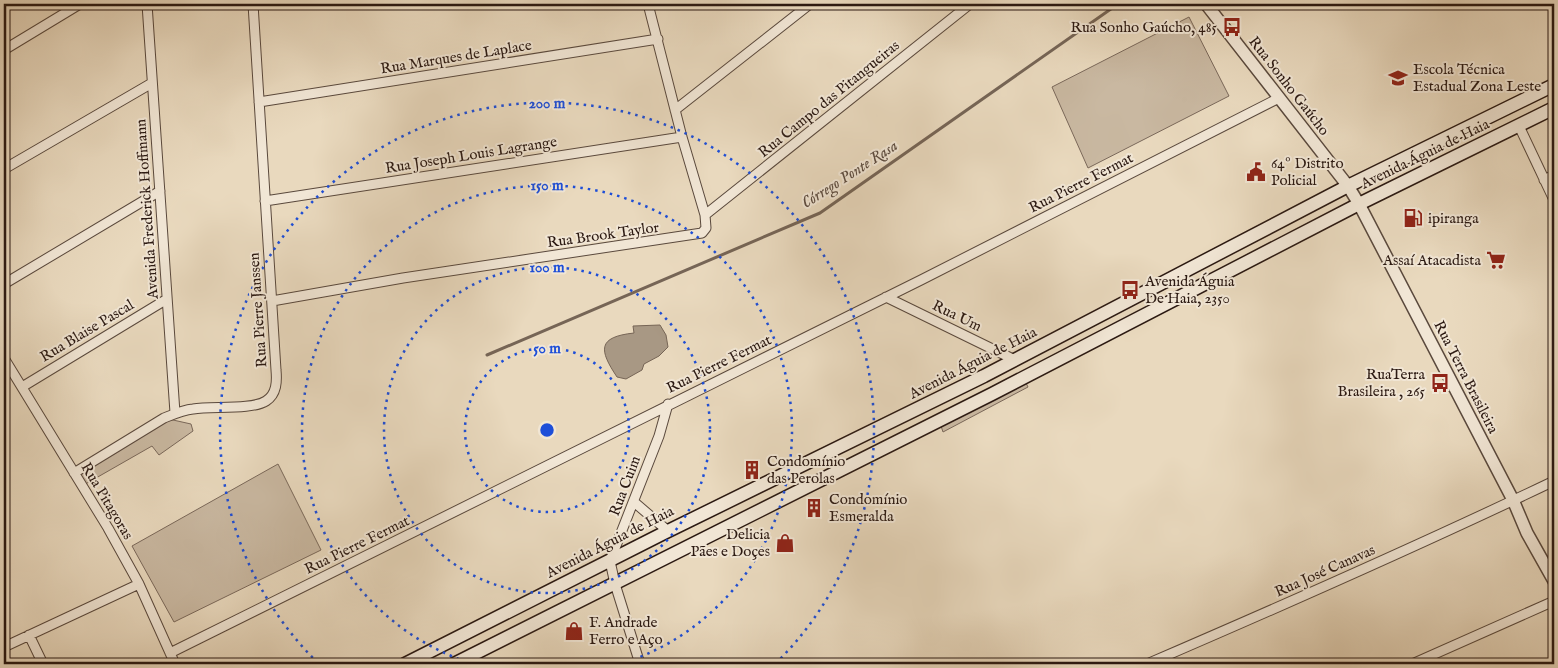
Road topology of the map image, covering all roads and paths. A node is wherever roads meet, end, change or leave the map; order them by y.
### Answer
1 (80, 4) edge
2 (147, 4) edge
3 (253, 4) edge
4 (648, 4) edge
5 (810, 4) edge
6 (970, 4) edge
7 (1206, 4) edge
8 (658, 38) junction
9 (4, 50) edge
10 (152, 83) junction
11 (1554, 85) edge
12 (1280, 98) junction
13 (259, 102) junction
14 (1554, 108) edge
15 (676, 110) junction
16 (1519, 126) junction
17 (682, 137) junction
18 (4, 169) edge
19 (1554, 174) edge
20 (1544, 180) junction
21 (1348, 186) junction
22 (160, 191) junction
23 (1554, 200) edge
24 (265, 201) junction
25 (1359, 204) junction
26 (704, 215) junction
27 (4, 284) edge
28 (886, 297) junction
29 (167, 299) junction
30 (272, 301) junction
31 (4, 358) edge
32 (1015, 360) junction
33 (976, 380) junction
34 (22, 387) junction
35 (976, 402) junction
36 (668, 404) junction
37 (175, 413) junction
38 (74, 473) junction
39 (1554, 481) edge
40 (1513, 500) junction
41 (634, 502) junction
42 (668, 531) junction
43 (610, 561) junction
44 (1553, 575) edge
45 (139, 584) junction
46 (615, 584) junction
47 (1554, 601) edge
48 (29, 635) junction
49 (4, 647) edge
50 (170, 653) junction
51 (43, 664) edge
52 (175, 664) edge
53 (405, 664) edge
54 (454, 664) edge
55 (640, 664) edge
56 (1147, 664) edge
57 (1412, 664) edge

1 - 9 street
2 - 10 street, Avenida Frederick Hoffmann
3 - 13 street, Rua Pierre Janssen
4 - 8 street
5 - 15 street
6 - 26 street, Rua Campo das Pitangueiras
7 - 12 street, Rua Sonho Gaúcho
8 - 13 street, Rua Marques de Laplace
8 - 15 street
10 - 18 street
10 - 22 street, Avenida Frederick Hoffmann
11 - 21 main road, Avenida Águia de Haia
12 - 21 street, Rua Sonho Gaúcho
12 - 28 street, Rua Pierre Fermat
13 - 24 street, Rua Pierre Janssen
14 - 16 main road, Avenida Águia de Haia
15 - 17 street
16 - 20 street
16 - 25 main road, Avenida Águia de Haia
17 - 24 street, Rua Joseph Louis Lagrange
17 - 26 street
19 - 20 street
20 - 23 street
21 - 25 street, Rua Terra Brasileira
21 - 32 main road, Avenida Águia de Haia
22 - 27 street
22 - 29 street, Avenida Frederick Hoffmann
24 - 30 street, Rua Pierre Janssen
25 - 35 main road, Avenida Águia de Haia
25 - 40 street, Rua Terra Brasileira
26 - 30 street, Rua Brook Taylor
28 - 32 street, Rua Um
28 - 36 street, Rua Pierre Fermat
29 - 34 street, Rua Blaise Pascal
29 - 37 street, Avenida Frederick Hoffmann
30 - 37 street, Rua Pierre Janssen
31 - 34 street, Rua Pitagoras
32 - 33 main road, Avenida Águia de Haia
33 - 35 main road
33 - 42 main road, Avenida Águia de Haia
34 - 38 street, Rua Pitagoras
35 - 46 main road, Avenida Águia de Haia
36 - 41 street, Rua Cuim
36 - 50 street, Rua Pierre Fermat
37 - 38 street, Rua Pierre Janssen
38 - 45 street, Rua Pitagoras
39 - 40 street, Rua José Canavas
40 - 44 street, Rua Terra Brasileira
40 - 56 street, Rua José Canavas
41 - 42 street
41 - 43 street, Rua Cuim
42 - 43 main road, Avenida Águia de Haia
43 - 46 street
43 - 53 main road, Avenida Águia de Haia
45 - 48 street
45 - 50 street, Rua Pitagoras
46 - 54 main road, Avenida Águia de Haia
46 - 55 street
47 - 57 street
48 - 49 street
48 - 51 street
50 - 52 street, Rua Pitagoras

